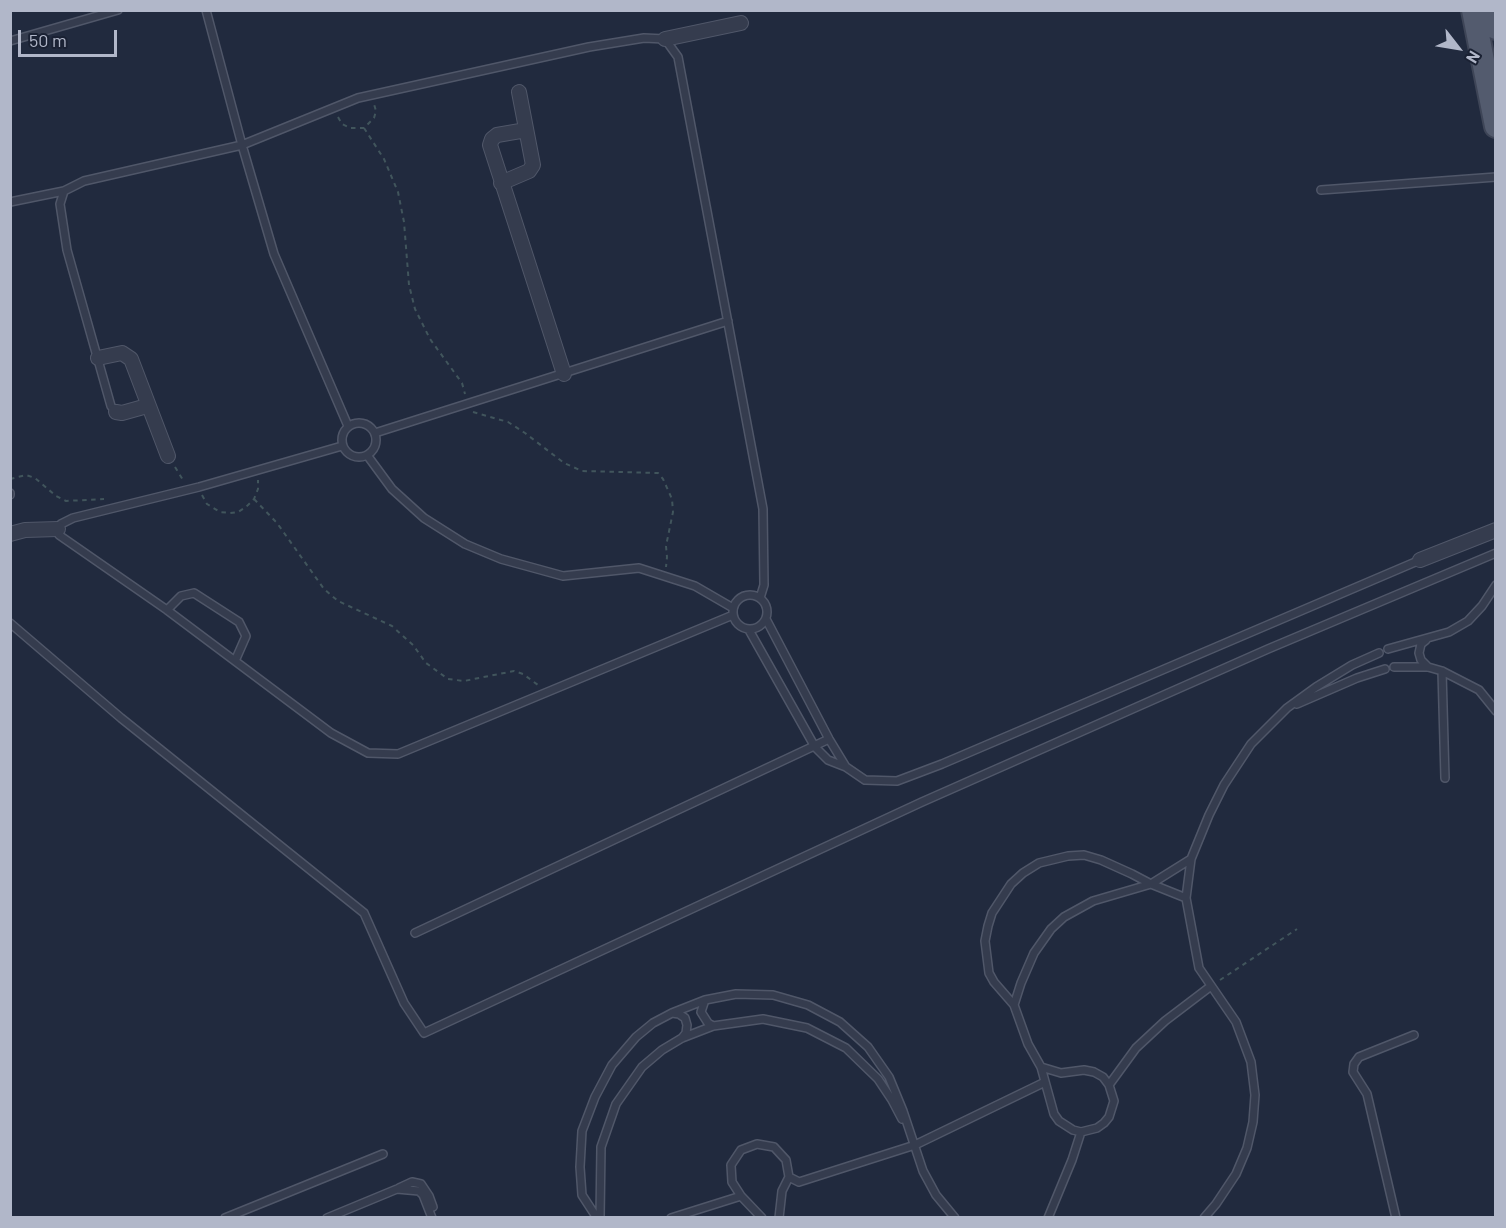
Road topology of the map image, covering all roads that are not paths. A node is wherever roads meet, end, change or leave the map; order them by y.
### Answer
1 (118, 10) edge
2 (206, 10) edge
3 (1490, 17) edge
4 (741, 23) dead end
5 (665, 39) junction
6 (10, 41) edge
7 (519, 92) dead end
8 (1496, 126) edge
9 (526, 130) junction
10 (242, 145) junction
11 (1496, 177) edge
12 (501, 183) junction
13 (1321, 190) dead end
14 (64, 191) junction
15 (10, 202) edge
16 (728, 321) junction
17 (98, 358) junction
18 (564, 374) junction
19 (147, 406) junction
20 (116, 412) joint
21 (348, 426) junction
22 (375, 433) junction
23 (342, 446) junction
24 (367, 455) junction
25 (168, 456) dead end
26 (58, 530) junction
27 (1496, 530) edge
28 (10, 534) edge
29 (1496, 553) edge
30 (1420, 560) joint
31 (1496, 585) edge
32 (760, 598) junction
33 (167, 610) junction
34 (733, 611) junction
35 (766, 619) junction
36 (10, 623) edge
37 (749, 630) junction
38 (1428, 638) junction
39 (1388, 649) dead end
40 (1379, 653) dead end
41 (235, 661) junction
42 (1394, 667) dead end
43 (1428, 667) junction
44 (1385, 669) dead end
45 (1442, 671) junction
46 (1287, 708) junction
47 (1496, 711) edge
48 (829, 739) junction
49 (815, 747) junction
50 (846, 767) junction
51 (1445, 778) dead end
52 (1191, 859) junction
53 (1150, 884) junction
54 (1186, 898) junction
55 (415, 933) dead end
56 (1211, 986) junction
57 (705, 1000) junction
58 (1014, 1005) junction
59 (672, 1012) junction
60 (713, 1026) junction
61 (1414, 1035) dead end
62 (682, 1038) junction
63 (1041, 1067) junction
64 (1045, 1082) junction
65 (1109, 1085) junction
66 (1081, 1132) junction
67 (915, 1145) junction
68 (383, 1154) dead end
69 (789, 1177) junction
70 (741, 1196) junction
71 (225, 1218) edge
72 (327, 1218) edge
73 (434, 1218) edge
74 (598, 1218) edge
75 (671, 1218) edge
76 (762, 1218) edge
77 (779, 1218) edge
78 (955, 1218) edge
79 (1048, 1218) edge
80 (1204, 1218) edge
81 (1396, 1218) edge

1 - 6 lane
2 - 10 lane
3 - 8 main road
4 - 5 street
5 - 10 lane
5 - 16 lane
7 - 9 street
9 - 12 street
9 - 12 street
10 - 14 lane
10 - 21 lane
11 - 13 lane
12 - 18 street
14 - 15 lane
14 - 17 lane
16 - 18 lane
16 - 32 lane
17 - 19 street
17 - 20 lane
18 - 22 lane
19 - 20 street
19 - 25 street
21 - 22 lane
21 - 23 lane
22 - 24 lane
23 - 24 lane
23 - 26 lane
24 - 34 lane
26 - 28 street
26 - 33 lane
27 - 30 street
29 - 36 lane
30 - 50 lane
31 - 38 lane
32 - 34 lane
32 - 35 lane
33 - 41 lane
33 - 41 lane
34 - 37 lane
34 - 41 lane
35 - 37 lane
35 - 48 lane
37 - 49 lane
38 - 39 lane
38 - 43 lane
40 - 46 lane
42 - 43 lane
43 - 45 lane
44 - 46 lane
45 - 47 lane
45 - 51 lane
46 - 52 lane
48 - 49 lane
48 - 50 lane
49 - 50 lane
49 - 55 lane
52 - 53 lane
52 - 54 lane
53 - 54 lane
53 - 58 lane
53 - 58 lane
54 - 56 lane
56 - 65 lane
56 - 80 lane
57 - 59 lane
57 - 60 lane
57 - 67 lane
58 - 63 lane
59 - 62 lane
59 - 74 lane
60 - 62 lane
60 - 67 lane
61 - 81 lane
62 - 74 lane
63 - 64 lane
63 - 65 lane
64 - 66 lane
64 - 67 lane
65 - 66 lane
66 - 79 lane
67 - 69 lane
67 - 78 lane
68 - 71 lane
69 - 70 lane
69 - 77 lane
70 - 75 lane
70 - 76 lane
72 - 73 lane

